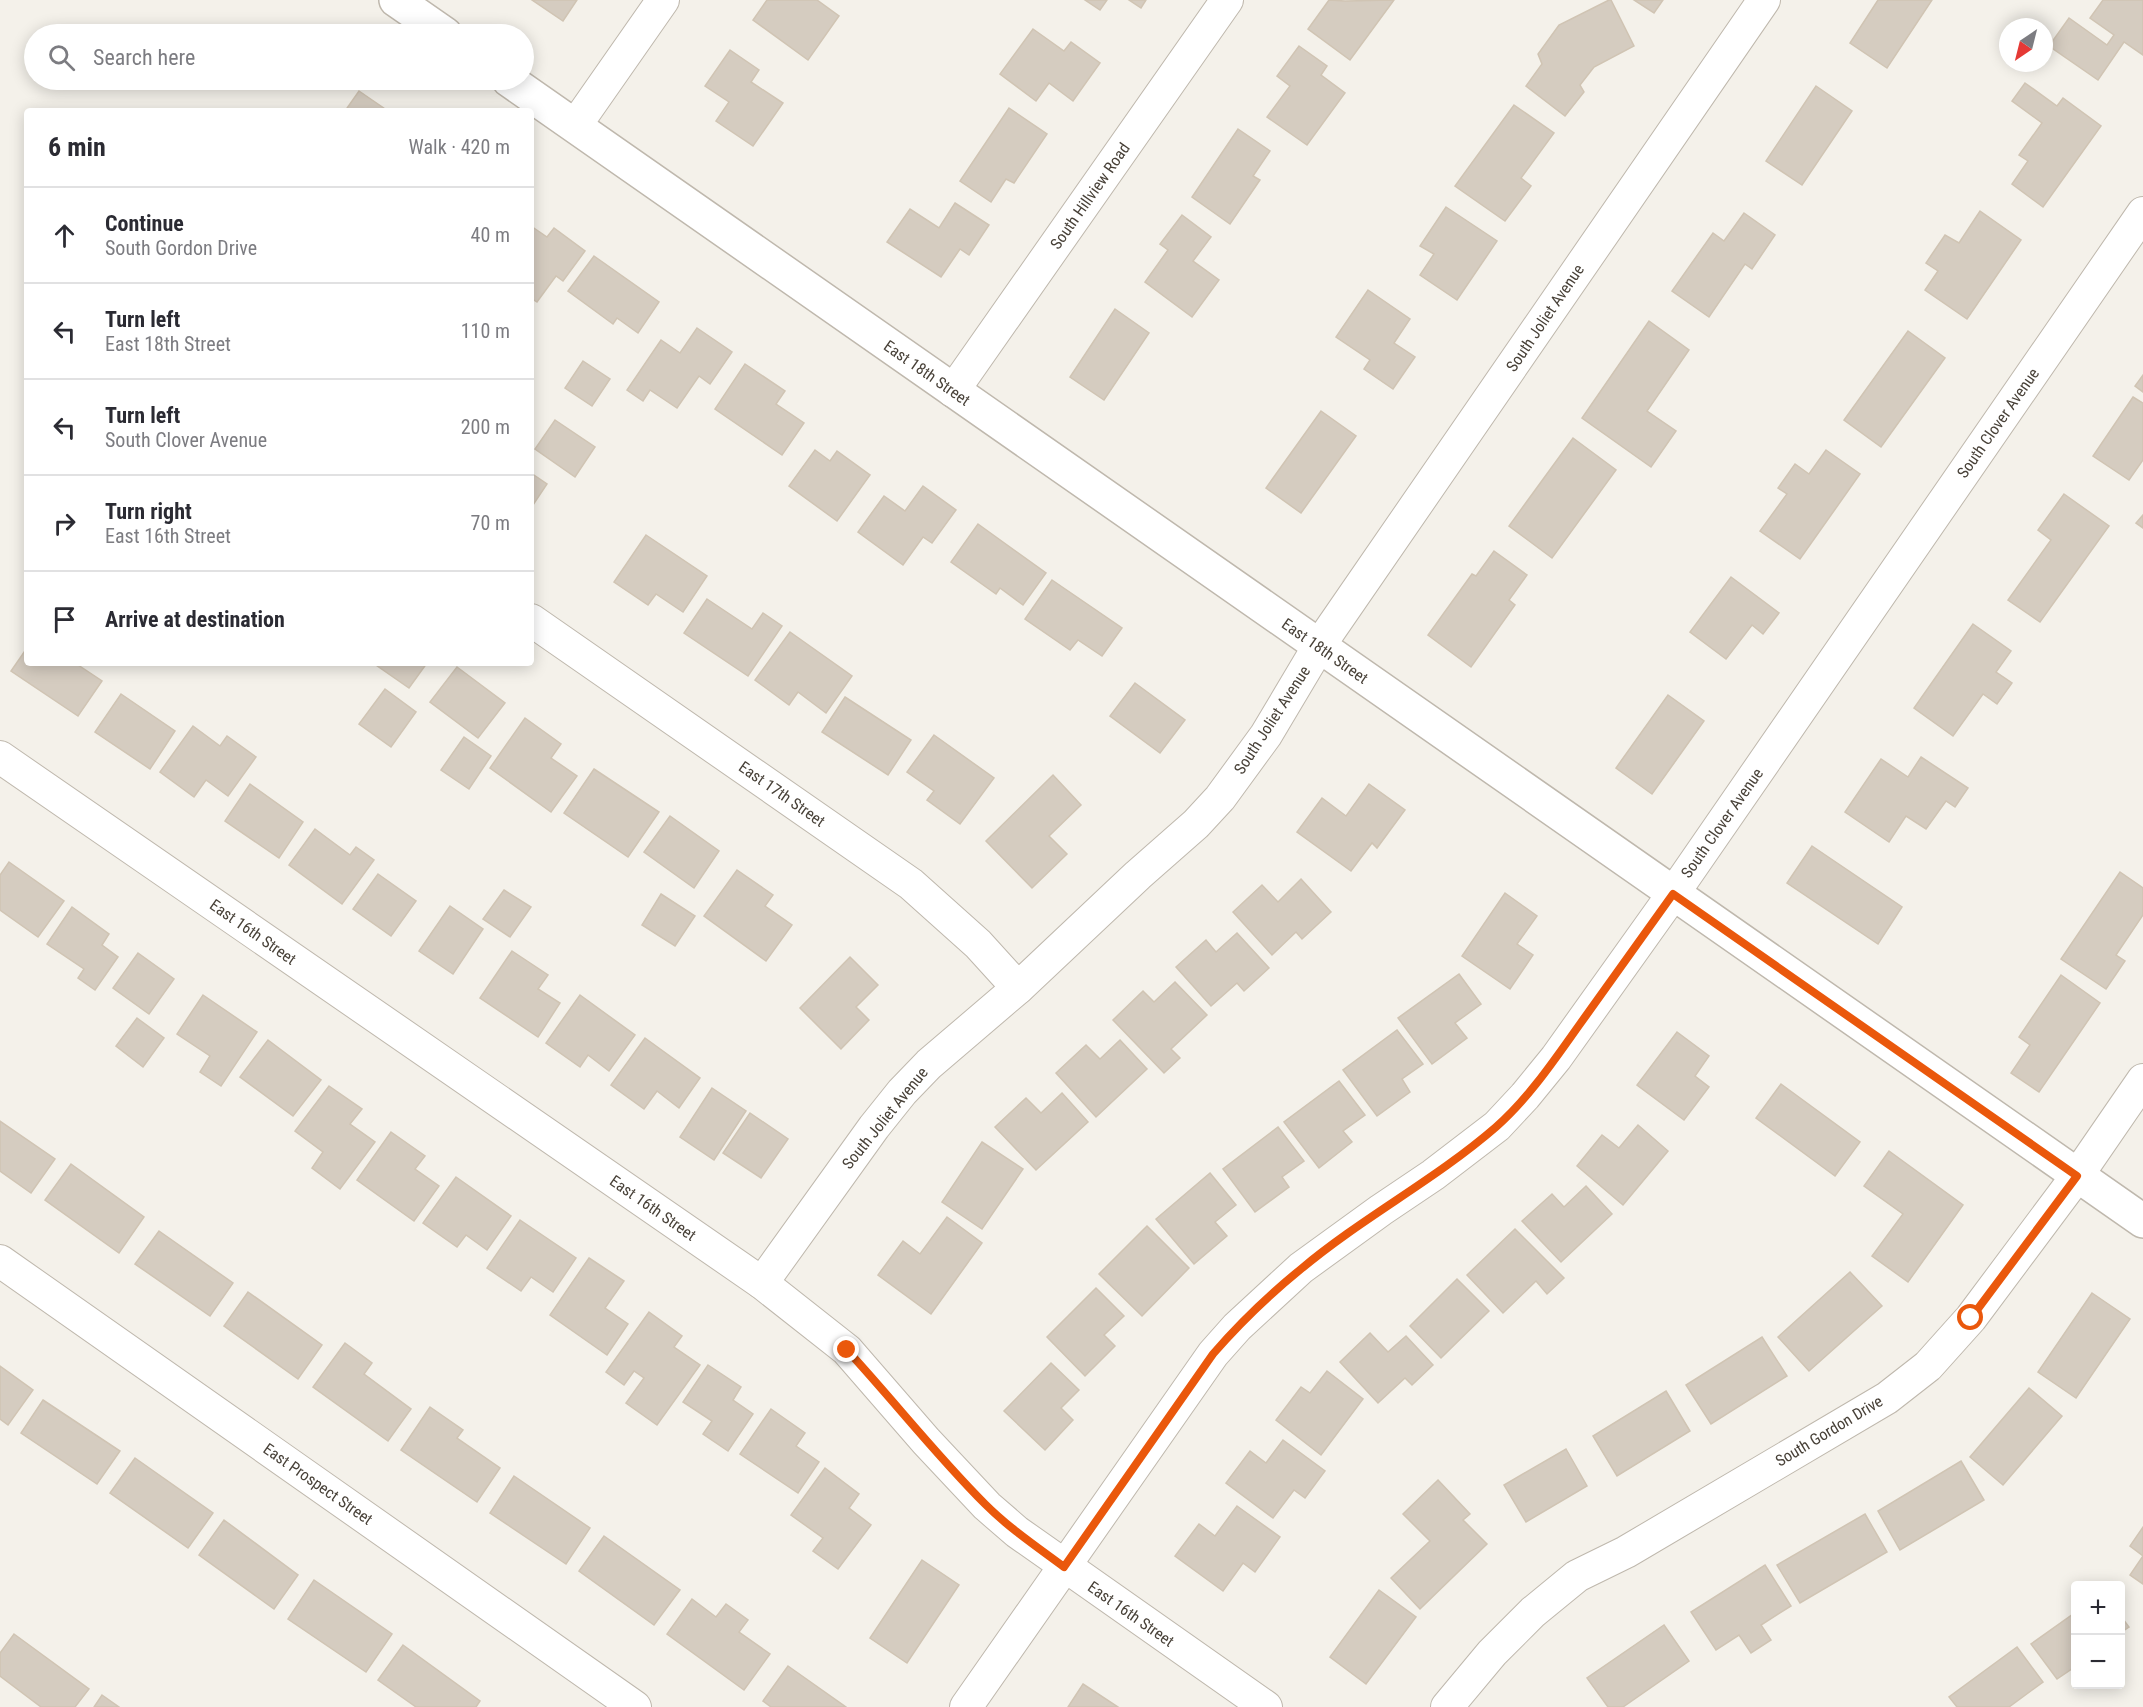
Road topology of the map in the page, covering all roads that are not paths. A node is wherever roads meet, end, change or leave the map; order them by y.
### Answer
1 (396, 0) edge
2 (663, 0) edge
3 (1227, 0) edge
4 (1764, 0) edge
5 (431, 24) edge
6 (523, 90) edge
7 (574, 126) junction
8 (2143, 213) edge
9 (953, 391) junction
10 (534, 622) edge
11 (1319, 646) junction
12 (0, 757) edge
13 (1673, 894) junction
14 (1018, 988) junction
15 (2143, 1080) edge
16 (2077, 1176) junction
17 (2143, 1221) edge
18 (0, 1261) edge
19 (762, 1283) junction
20 (1064, 1567) junction
21 (635, 1707) edge
22 (966, 1707) edge
23 (1266, 1707) edge
24 (1447, 1707) edge

1 - 5 street
2 - 7 street
3 - 9 street, South Hillview Road
4 - 11 street, South Joliet Avenue
6 - 7 street, East 18th Street
7 - 9 street, East 18th Street
8 - 13 street, South Clover Avenue
9 - 11 street, East 18th Street
10 - 14 street, East 17th Street
11 - 13 street, East 18th Street
11 - 14 street, South Joliet Avenue
12 - 19 street, East 16th Street
13 - 16 street, East 18th Street
13 - 20 street, South Clover Avenue
14 - 19 street, South Joliet Avenue
15 - 16 street, South Gordon Drive
16 - 17 street, East 18th Street
16 - 24 street, South Gordon Drive
18 - 21 street, East Prospect Street
19 - 20 street, East 16th Street
20 - 22 street, South Clover Avenue
20 - 23 street, East 16th Street

